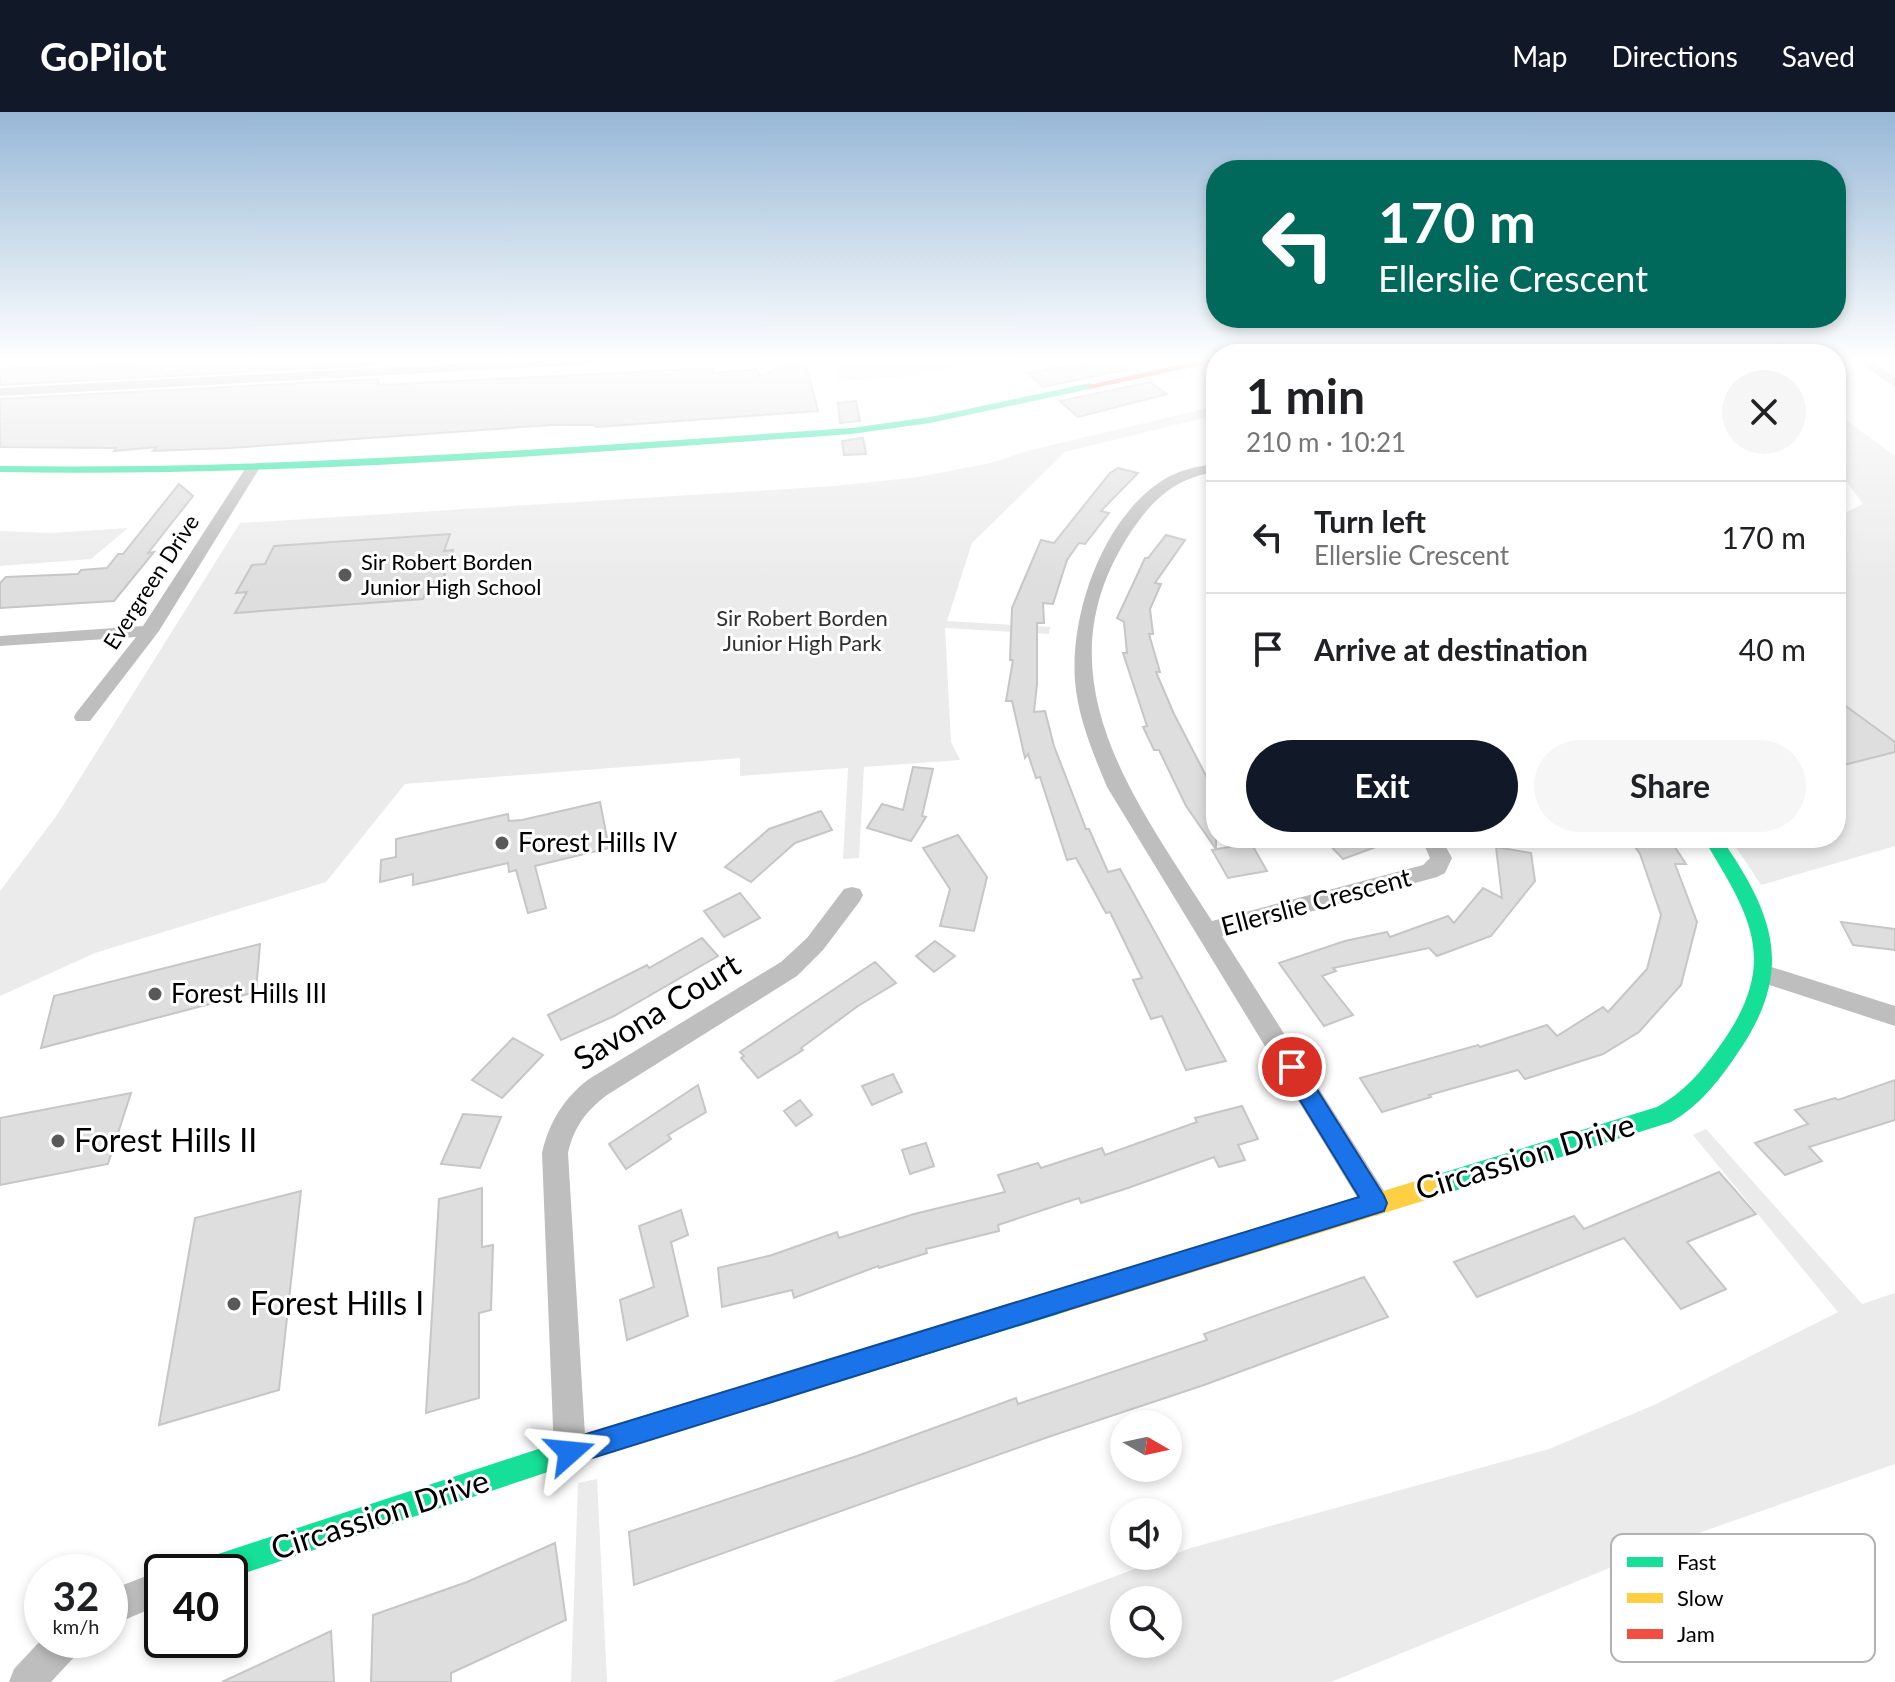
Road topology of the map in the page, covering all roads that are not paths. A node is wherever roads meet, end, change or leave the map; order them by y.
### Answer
1 (783, 433) edge
2 (0, 469) edge
3 (252, 469) junction
4 (1206, 470) edge
5 (150, 631) junction
6 (0, 641) edge
7 (83, 717) dead end
8 (1436, 848) edge
9 (1720, 848) edge
10 (852, 895) dead end
11 (1208, 931) junction
12 (1765, 974) junction
13 (1895, 1016) edge
14 (1376, 1203) junction
15 (570, 1452) junction
16 (248, 1558) edge
17 (49, 1658) edge
18 (27, 1682) edge

1 - 3 street
2 - 3 street
3 - 5 street, Evergreen Drive
4 - 11 street, Ellerslie Crescent
5 - 6 street
5 - 7 street, Evergreen Drive
8 - 11 street, Ellerslie Crescent
9 - 12 street, Circassion Drive
10 - 15 street, Savona Court
11 - 14 street, Ellerslie Crescent
12 - 13 street
12 - 14 street, Circassion Drive
14 - 15 street, Circassion Drive
15 - 16 street, Circassion Drive
17 - 18 street

